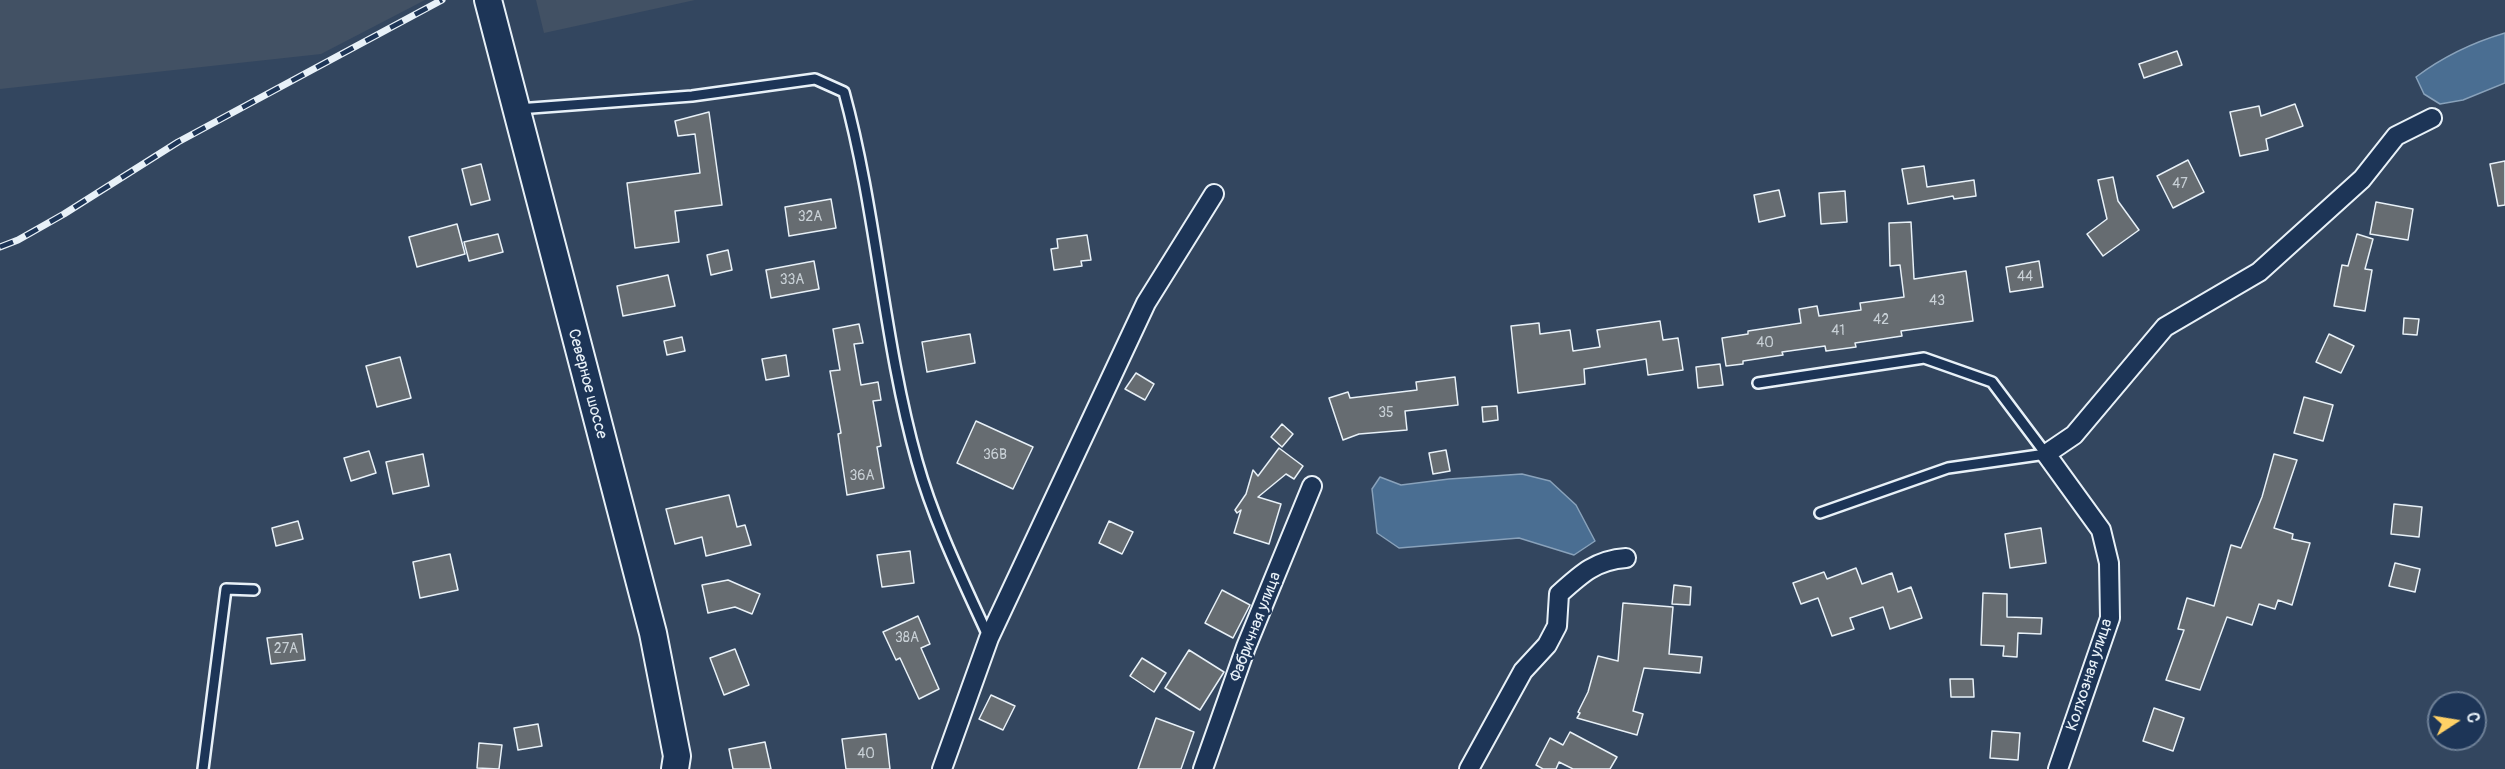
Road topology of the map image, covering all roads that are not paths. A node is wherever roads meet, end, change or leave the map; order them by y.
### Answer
1 (488, 0) edge
2 (514, 109) junction
3 (2432, 118) dead end
4 (1214, 194) dead end
5 (1758, 383) dead end
6 (2046, 454) junction
7 (1312, 486) dead end
8 (1820, 513) dead end
9 (1626, 558) dead end
10 (254, 590) dead end
11 (989, 638) junction
12 (203, 769) edge
13 (675, 769) edge
14 (942, 769) edge
15 (1203, 769) edge
16 (1469, 769) edge
17 (2058, 769) edge

1 - 2 main road, Северное шоссе
2 - 11 lane
2 - 13 main road, Северное шоссе
3 - 6 street
4 - 11 street
5 - 6 lane
6 - 8 lane
6 - 17 street, Колхозная улица
7 - 15 street, Фабричная улица
9 - 16 street
10 - 12 lane
11 - 14 street

